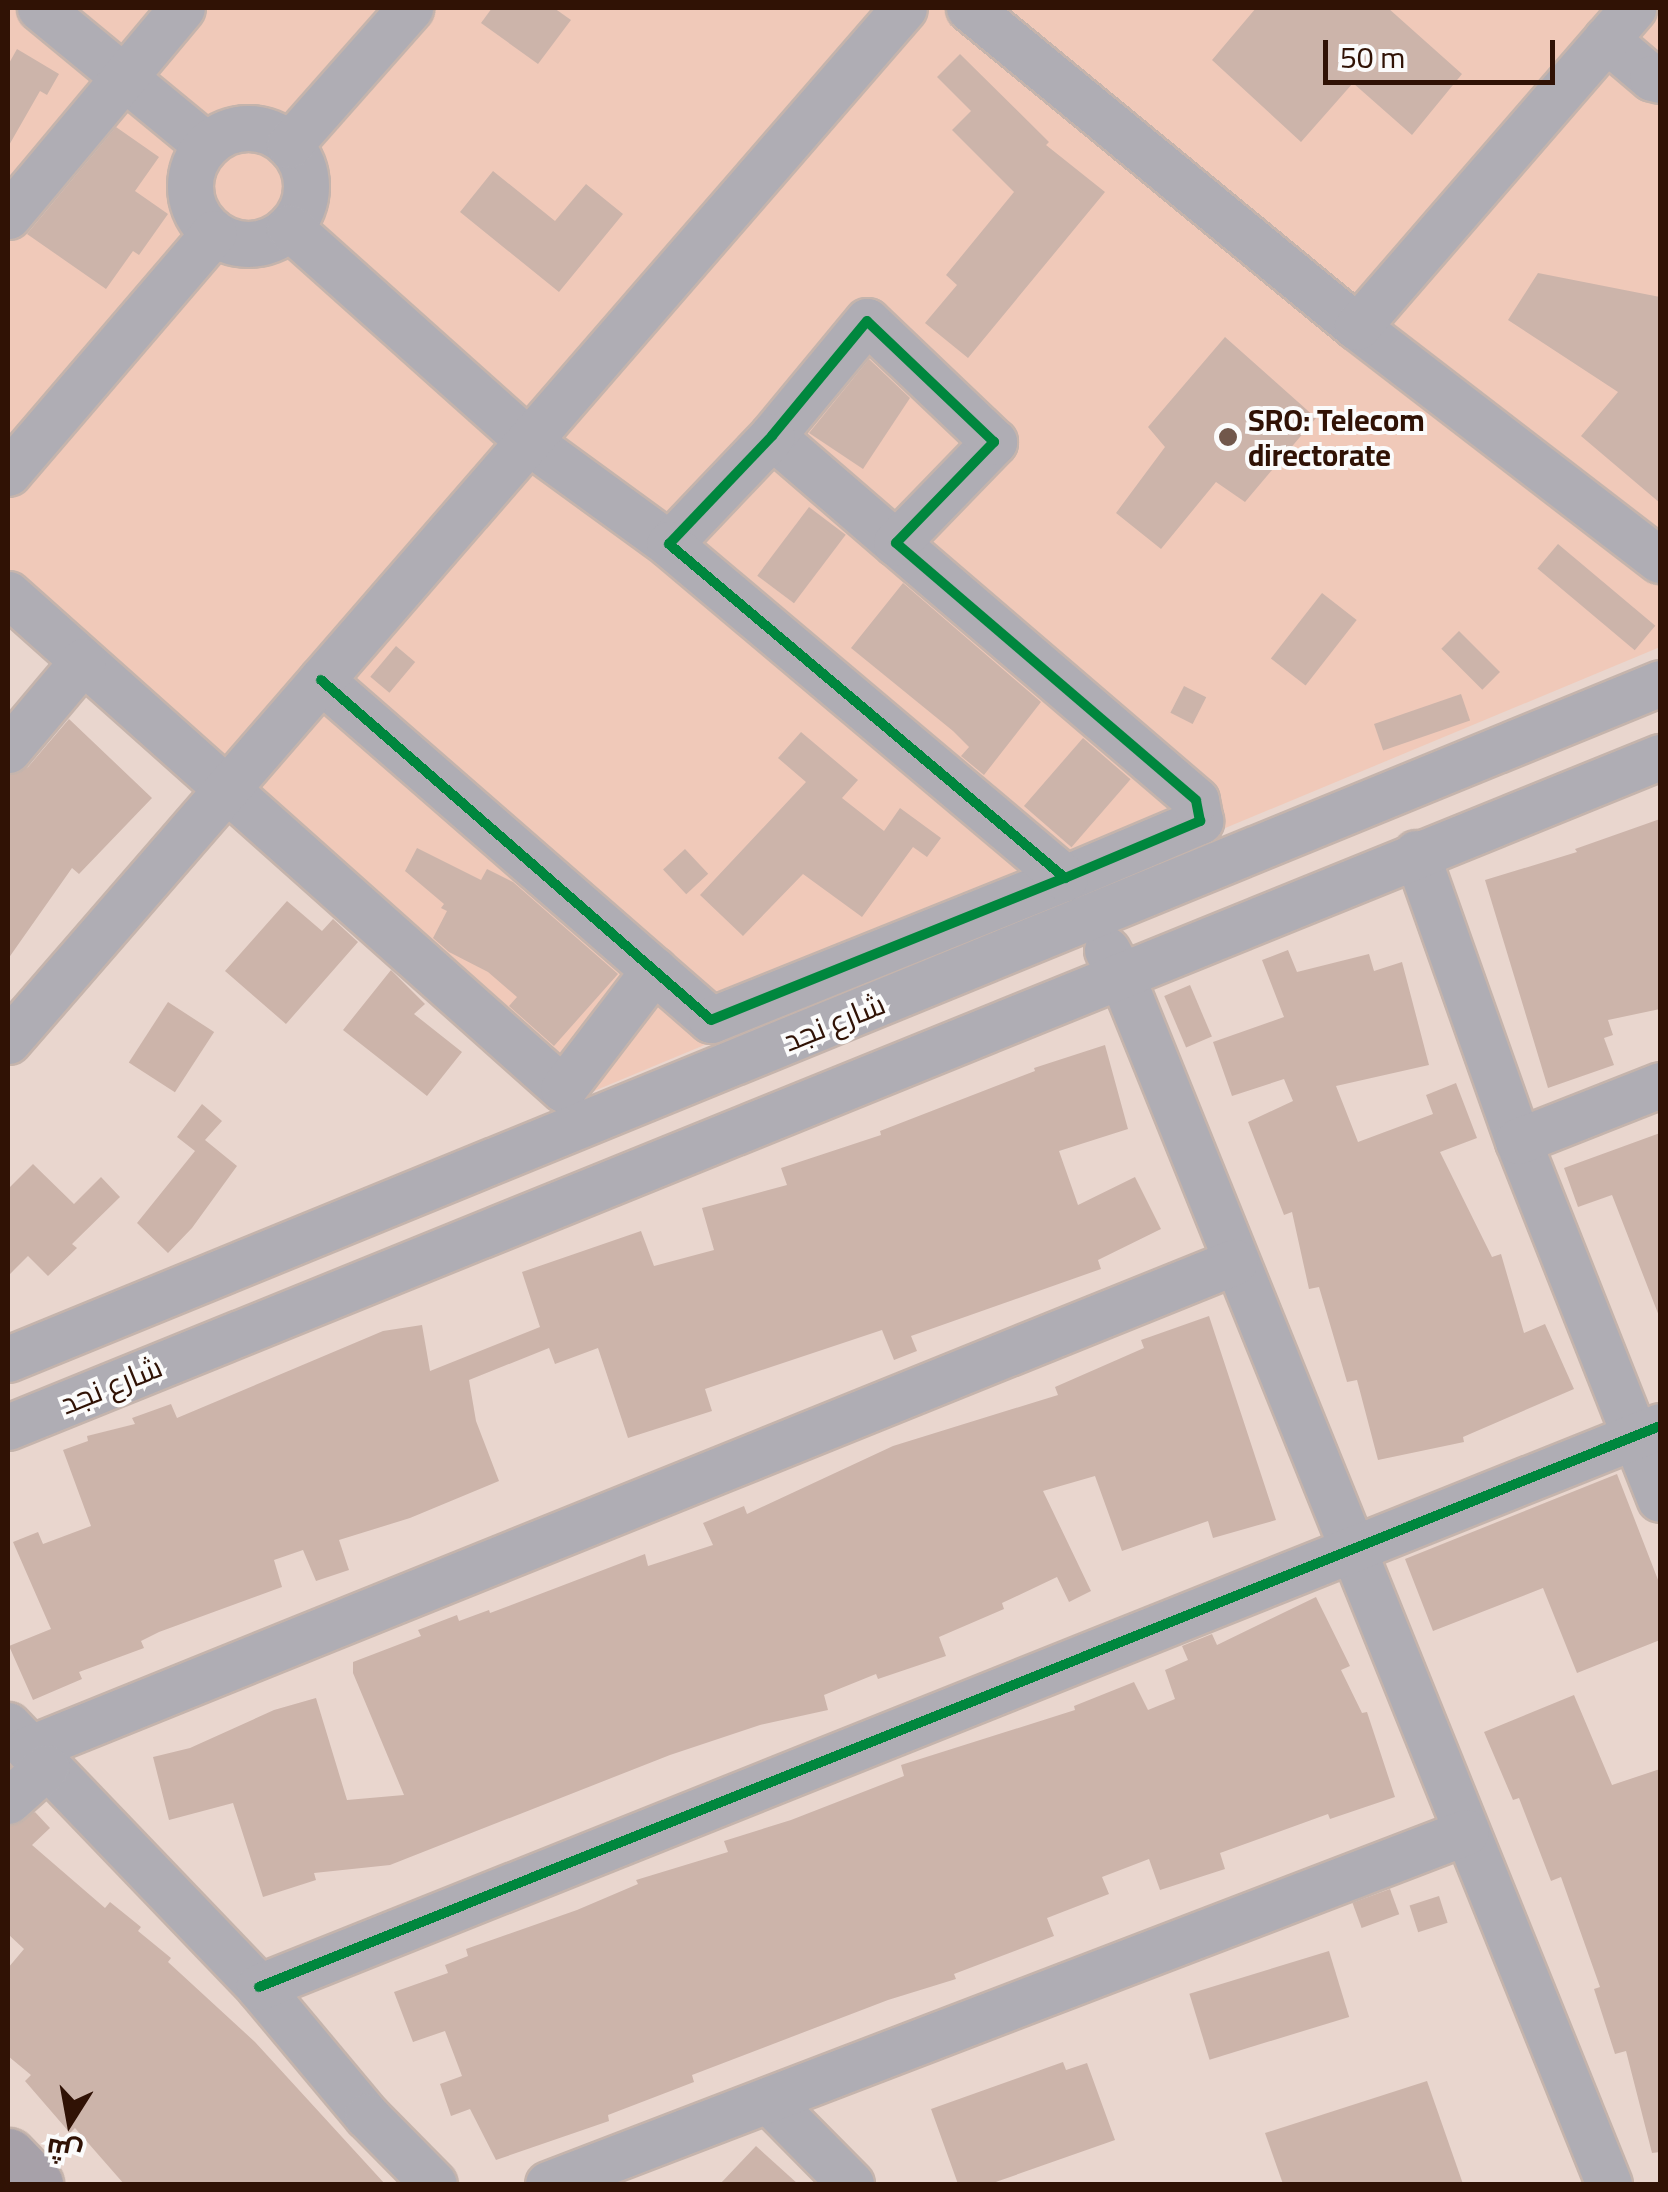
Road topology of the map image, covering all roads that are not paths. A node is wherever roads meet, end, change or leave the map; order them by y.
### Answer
1 (40, 8) edge
2 (182, 8) edge
3 (410, 8) edge
4 (904, 8) edge
5 (969, 8) edge
6 (1619, 23) edge
7 (121, 78) junction
8 (1660, 80) edge
9 (289, 145) junction
10 (206, 146) junction
11 (8, 216) edge
12 (290, 226) junction
13 (214, 233) junction
14 (1357, 327) junction
15 (772, 436) junction
16 (528, 442) junction
17 (8, 473) edge
18 (896, 543) junction
19 (670, 544) junction
20 (1660, 560) edge
21 (8, 594) edge
22 (83, 661) junction
23 (321, 680) junction
24 (1660, 683) edge
25 (8, 750) edge
26 (1660, 757) edge
27 (227, 790) junction
28 (1416, 853) junction
29 (1065, 878) junction
30 (1088, 918) junction
31 (654, 970) junction
32 (1120, 975) junction
33 (8, 1041) edge
34 (1660, 1085) edge
35 (1518, 1141) junction
36 (1234, 1262) junction
37 (8, 1360) edge
38 (8, 1428) edge
39 (1647, 1431) edge
40 (1660, 1499) edge
41 (1352, 1547) junction
42 (27, 1747) edge
43 (8, 1801) edge
44 (1466, 1832) junction
45 (259, 1986) junction
46 (768, 2100) junction
47 (8, 2156) edge
48 (34, 2184) edge
49 (434, 2184) edge
50 (548, 2184) edge
51 (852, 2184) edge
52 (1609, 2184) edge

1 - 7 street
2 - 7 street
3 - 9 street
4 - 16 street
5 - 14 street
6 - 8 street
6 - 14 street
7 - 10 street
7 - 11 street
9 - 10 street
9 - 12 street
10 - 13 street
12 - 13 street
12 - 16 street
13 - 17 street
14 - 20 street
15 - 18 street
15 - 18 street
15 - 19 street
16 - 19 street
16 - 23 street
18 - 29 street
19 - 29 street
21 - 22 street
22 - 25 street
22 - 27 street
23 - 27 street
23 - 31 street
24 - 30 street, شارع نجد
26 - 28 street, شارع نجد
27 - 31 street
27 - 33 street
28 - 32 street, شارع نجد
28 - 35 street
29 - 31 street
30 - 32 street
30 - 37 street, شارع نجد
32 - 36 street
32 - 38 street, شارع نجد
34 - 35 street
35 - 39 street
36 - 41 street
36 - 42 street
39 - 40 street
39 - 41 street
41 - 44 street
41 - 45 street
42 - 43 street
42 - 45 street
44 - 46 street
44 - 52 street
45 - 49 street
46 - 50 street
46 - 51 street
47 - 48 highway

